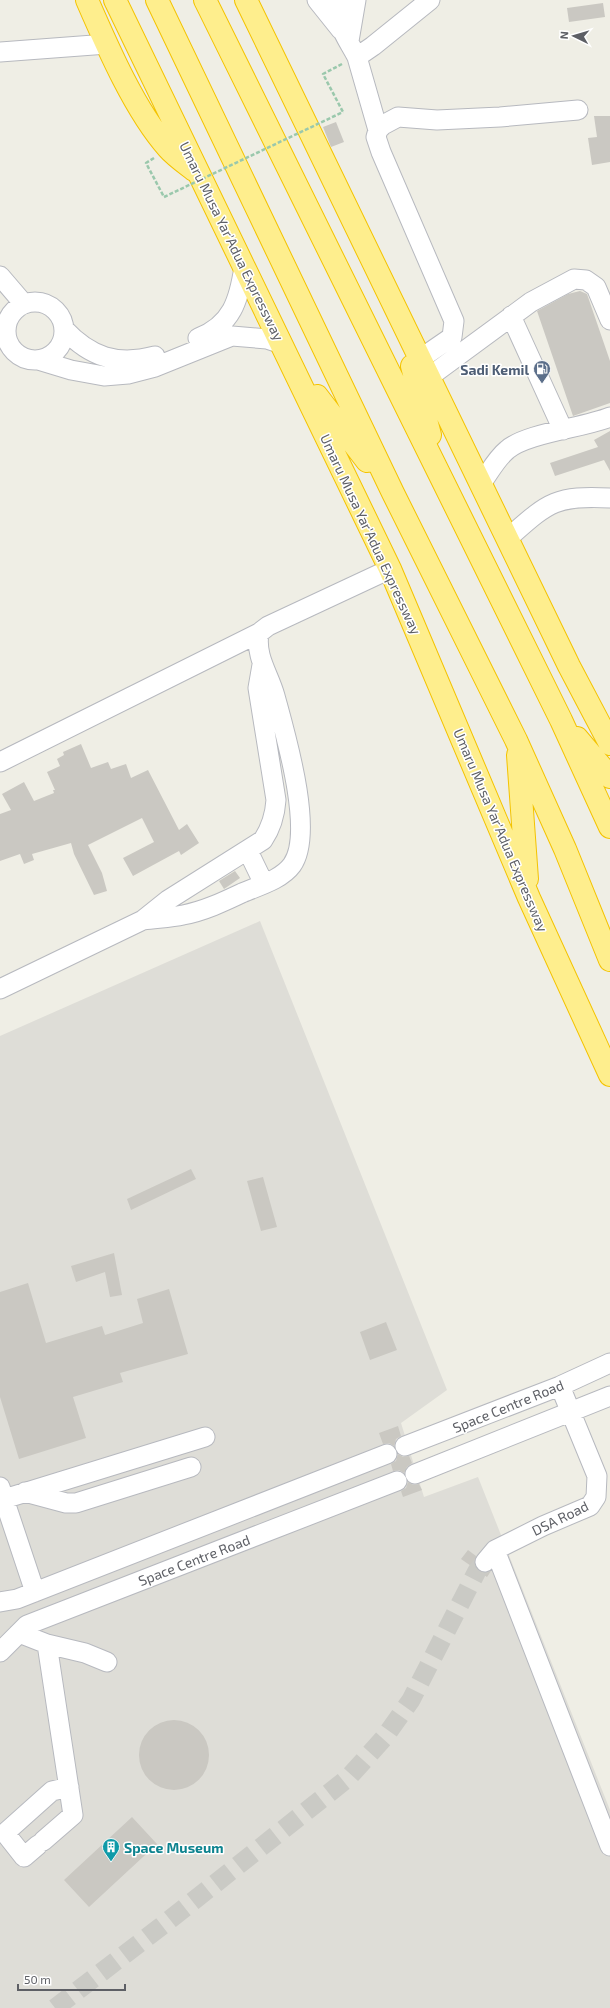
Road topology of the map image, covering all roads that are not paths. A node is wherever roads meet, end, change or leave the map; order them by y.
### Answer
1 (87, 0) edge
2 (115, 0) edge
3 (157, 0) edge
4 (205, 0) edge
5 (246, 0) edge
6 (317, 0) edge
7 (338, 0) edge
8 (356, 0) edge
9 (430, 0) edge
10 (349, 42) junction
11 (107, 44) junction
12 (0, 52) edge
13 (578, 110) dead end
14 (378, 130) junction
15 (199, 174) junction
16 (244, 267) junction
17 (0, 276) edge
18 (24, 304) junction
19 (511, 316) junction
20 (400, 319) junction
21 (610, 320) edge
22 (64, 329) junction
23 (4, 336) edge
24 (282, 344) junction
25 (38, 360) junction
26 (292, 364) junction
27 (424, 368) junction
28 (610, 417) edge
29 (563, 430) junction
30 (442, 479) junction
31 (481, 484) junction
32 (393, 493) junction
33 (610, 498) edge
34 (507, 538) junction
35 (390, 569) junction
36 (259, 633) junction
37 (262, 665) junction
38 (561, 720) junction
39 (516, 740) junction
40 (610, 744) edge
41 (0, 762) edge
42 (610, 776) edge
43 (610, 827) edge
44 (248, 851) junction
45 (199, 882) junction
46 (264, 884) junction
47 (529, 898) junction
48 (212, 907) junction
49 (143, 920) junction
50 (610, 960) edge
51 (0, 989) edge
52 (610, 1075) edge
53 (610, 1363) edge
54 (560, 1386) junction
55 (610, 1396) edge
56 (571, 1412) junction
57 (205, 1437) dead end
58 (405, 1446) dead end
59 (387, 1454) dead end
60 (191, 1467) dead end
61 (415, 1474) dead end
62 (397, 1481) dead end
63 (25, 1492) junction
64 (2, 1493) edge
65 (35, 1592) junction
66 (0, 1602) edge
67 (19, 1633) junction
68 (47, 1644) junction
69 (0, 1652) edge
70 (107, 1662) dead end
71 (69, 1788) junction
72 (610, 1846) edge

1 - 11 highway
2 - 15 highway, Umaru Musa Yar'Adua Expressway
3 - 32 highway
4 - 30 highway
5 - 20 highway
6 - 10 street
7 - 10 street
8 - 10 street
9 - 10 street
10 - 14 street
11 - 12 street
11 - 15 highway
13 - 14 street
14 - 27 street
15 - 16 highway, Umaru Musa Yar'Adua Expressway
16 - 22 street
16 - 24 highway, Umaru Musa Yar'Adua Expressway
17 - 18 street
18 - 22 street
18 - 23 street
19 - 21 street
19 - 27 street
19 - 29 street
20 - 27 highway
20 - 30 highway
22 - 25 street
23 - 25 street
24 - 25 street
24 - 26 highway, Umaru Musa Yar'Adua Expressway
26 - 32 highway
26 - 35 highway, Umaru Musa Yar'Adua Expressway
27 - 31 highway
28 - 29 street
29 - 31 street
30 - 38 highway
31 - 34 highway
32 - 39 highway
33 - 34 street
34 - 40 highway
35 - 36 street
35 - 47 highway, Umaru Musa Yar'Adua Expressway
36 - 37 street
36 - 41 street
37 - 44 street
37 - 46 street
38 - 42 highway
38 - 43 highway
39 - 47 highway
39 - 50 highway
44 - 45 street
44 - 46 street
45 - 48 street
45 - 49 street
46 - 48 street
47 - 52 highway, Umaru Musa Yar'Adua Expressway
48 - 49 street
49 - 51 street
53 - 54 street, Space Centre Road
54 - 56 street, DSA Road
54 - 58 street, Space Centre Road
55 - 56 street, Space Centre Road
56 - 61 street, Space Centre Road
56 - 72 street, DSA Road
57 - 63 street
59 - 65 street, Space Centre Road
60 - 63 street
62 - 67 street, Space Centre Road
63 - 64 street
64 - 65 street
65 - 66 street, Space Centre Road
67 - 68 street
67 - 69 street, Space Centre Road
68 - 70 street
68 - 71 street
71 - 71 street

